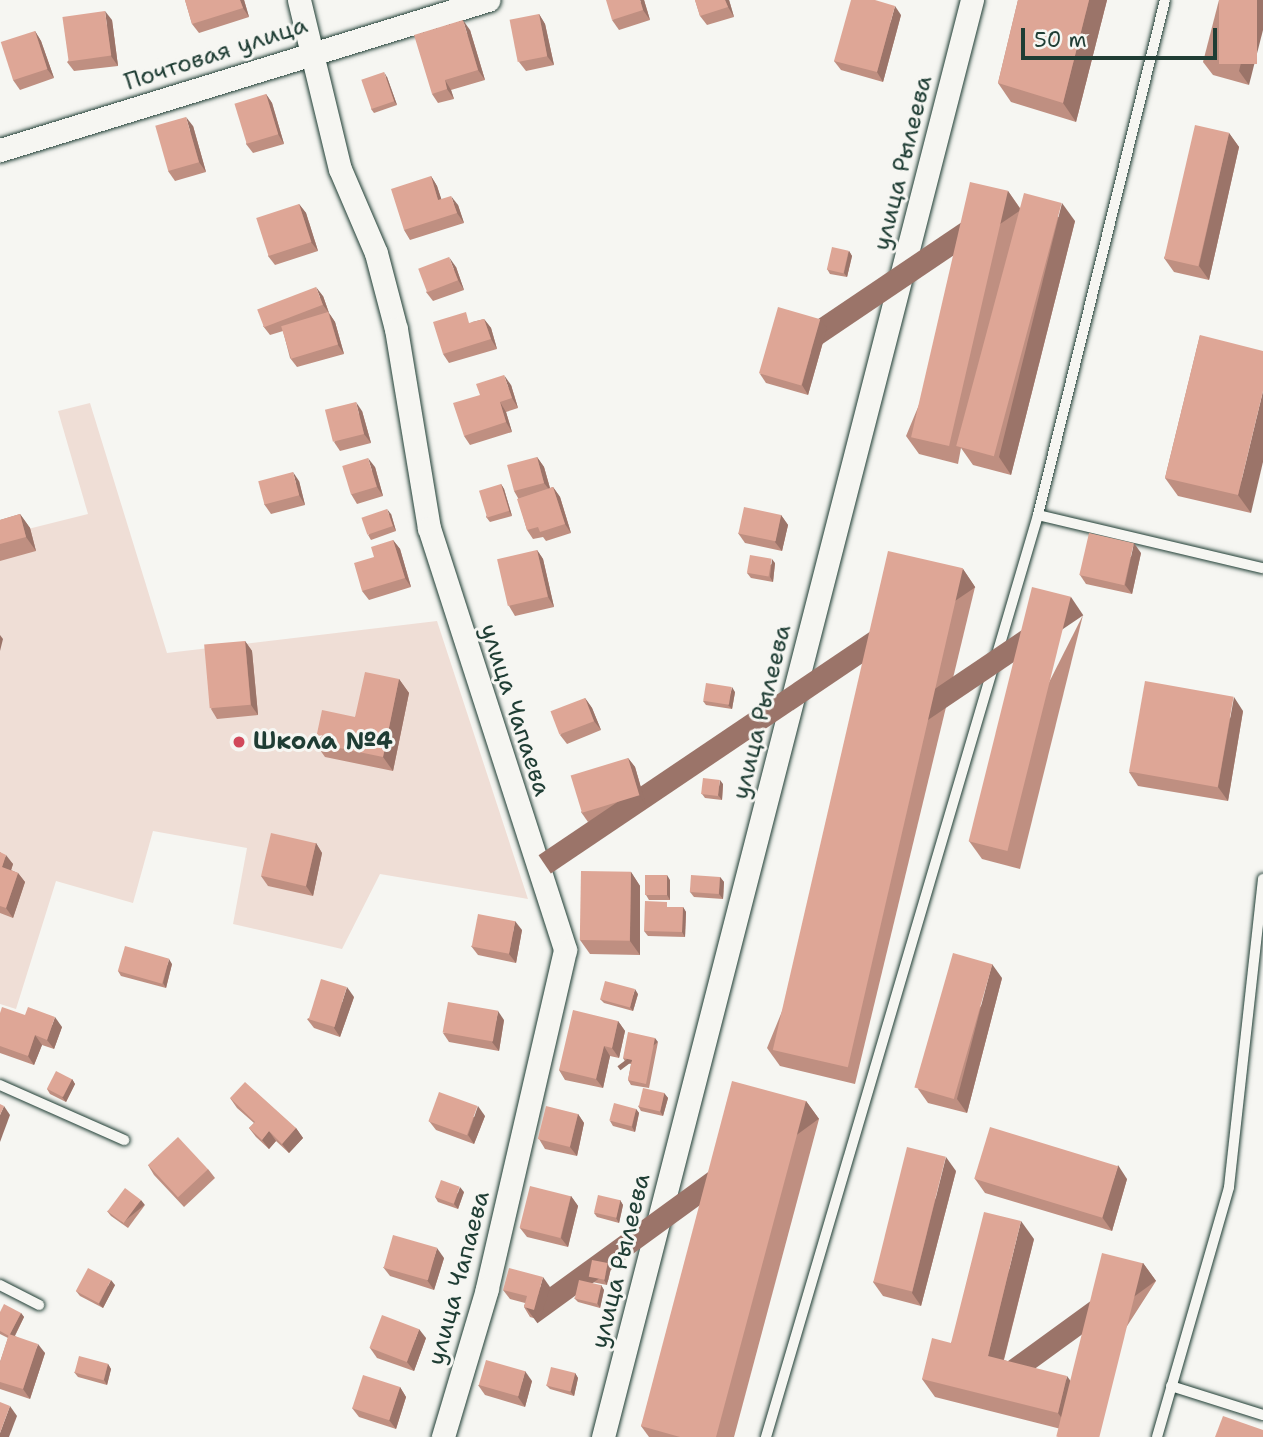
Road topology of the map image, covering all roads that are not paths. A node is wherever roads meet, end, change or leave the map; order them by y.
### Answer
1 (299, 0) edge
2 (488, 0) edge
3 (972, 0) edge
4 (1164, 0) edge
5 (315, 50) junction
6 (0, 150) edge
7 (1038, 515) junction
8 (1263, 568) edge
9 (1263, 879) edge
10 (0, 1085) edge
11 (124, 1140) dead end
12 (0, 1285) edge
13 (39, 1306) dead end
14 (1171, 1386) junction
15 (1263, 1415) edge
16 (443, 1437) edge
17 (603, 1437) edge
18 (766, 1437) edge
19 (1157, 1437) edge

1 - 5 street, улица Чапаева
2 - 5 street, Почтовая улица
3 - 17 street, улица Рылеева
4 - 7 lane
5 - 6 street, Почтовая улица
5 - 16 street, улица Чапаева
7 - 8 lane
7 - 18 lane
9 - 14 lane
10 - 11 lane
12 - 13 lane
14 - 15 lane
14 - 19 lane

